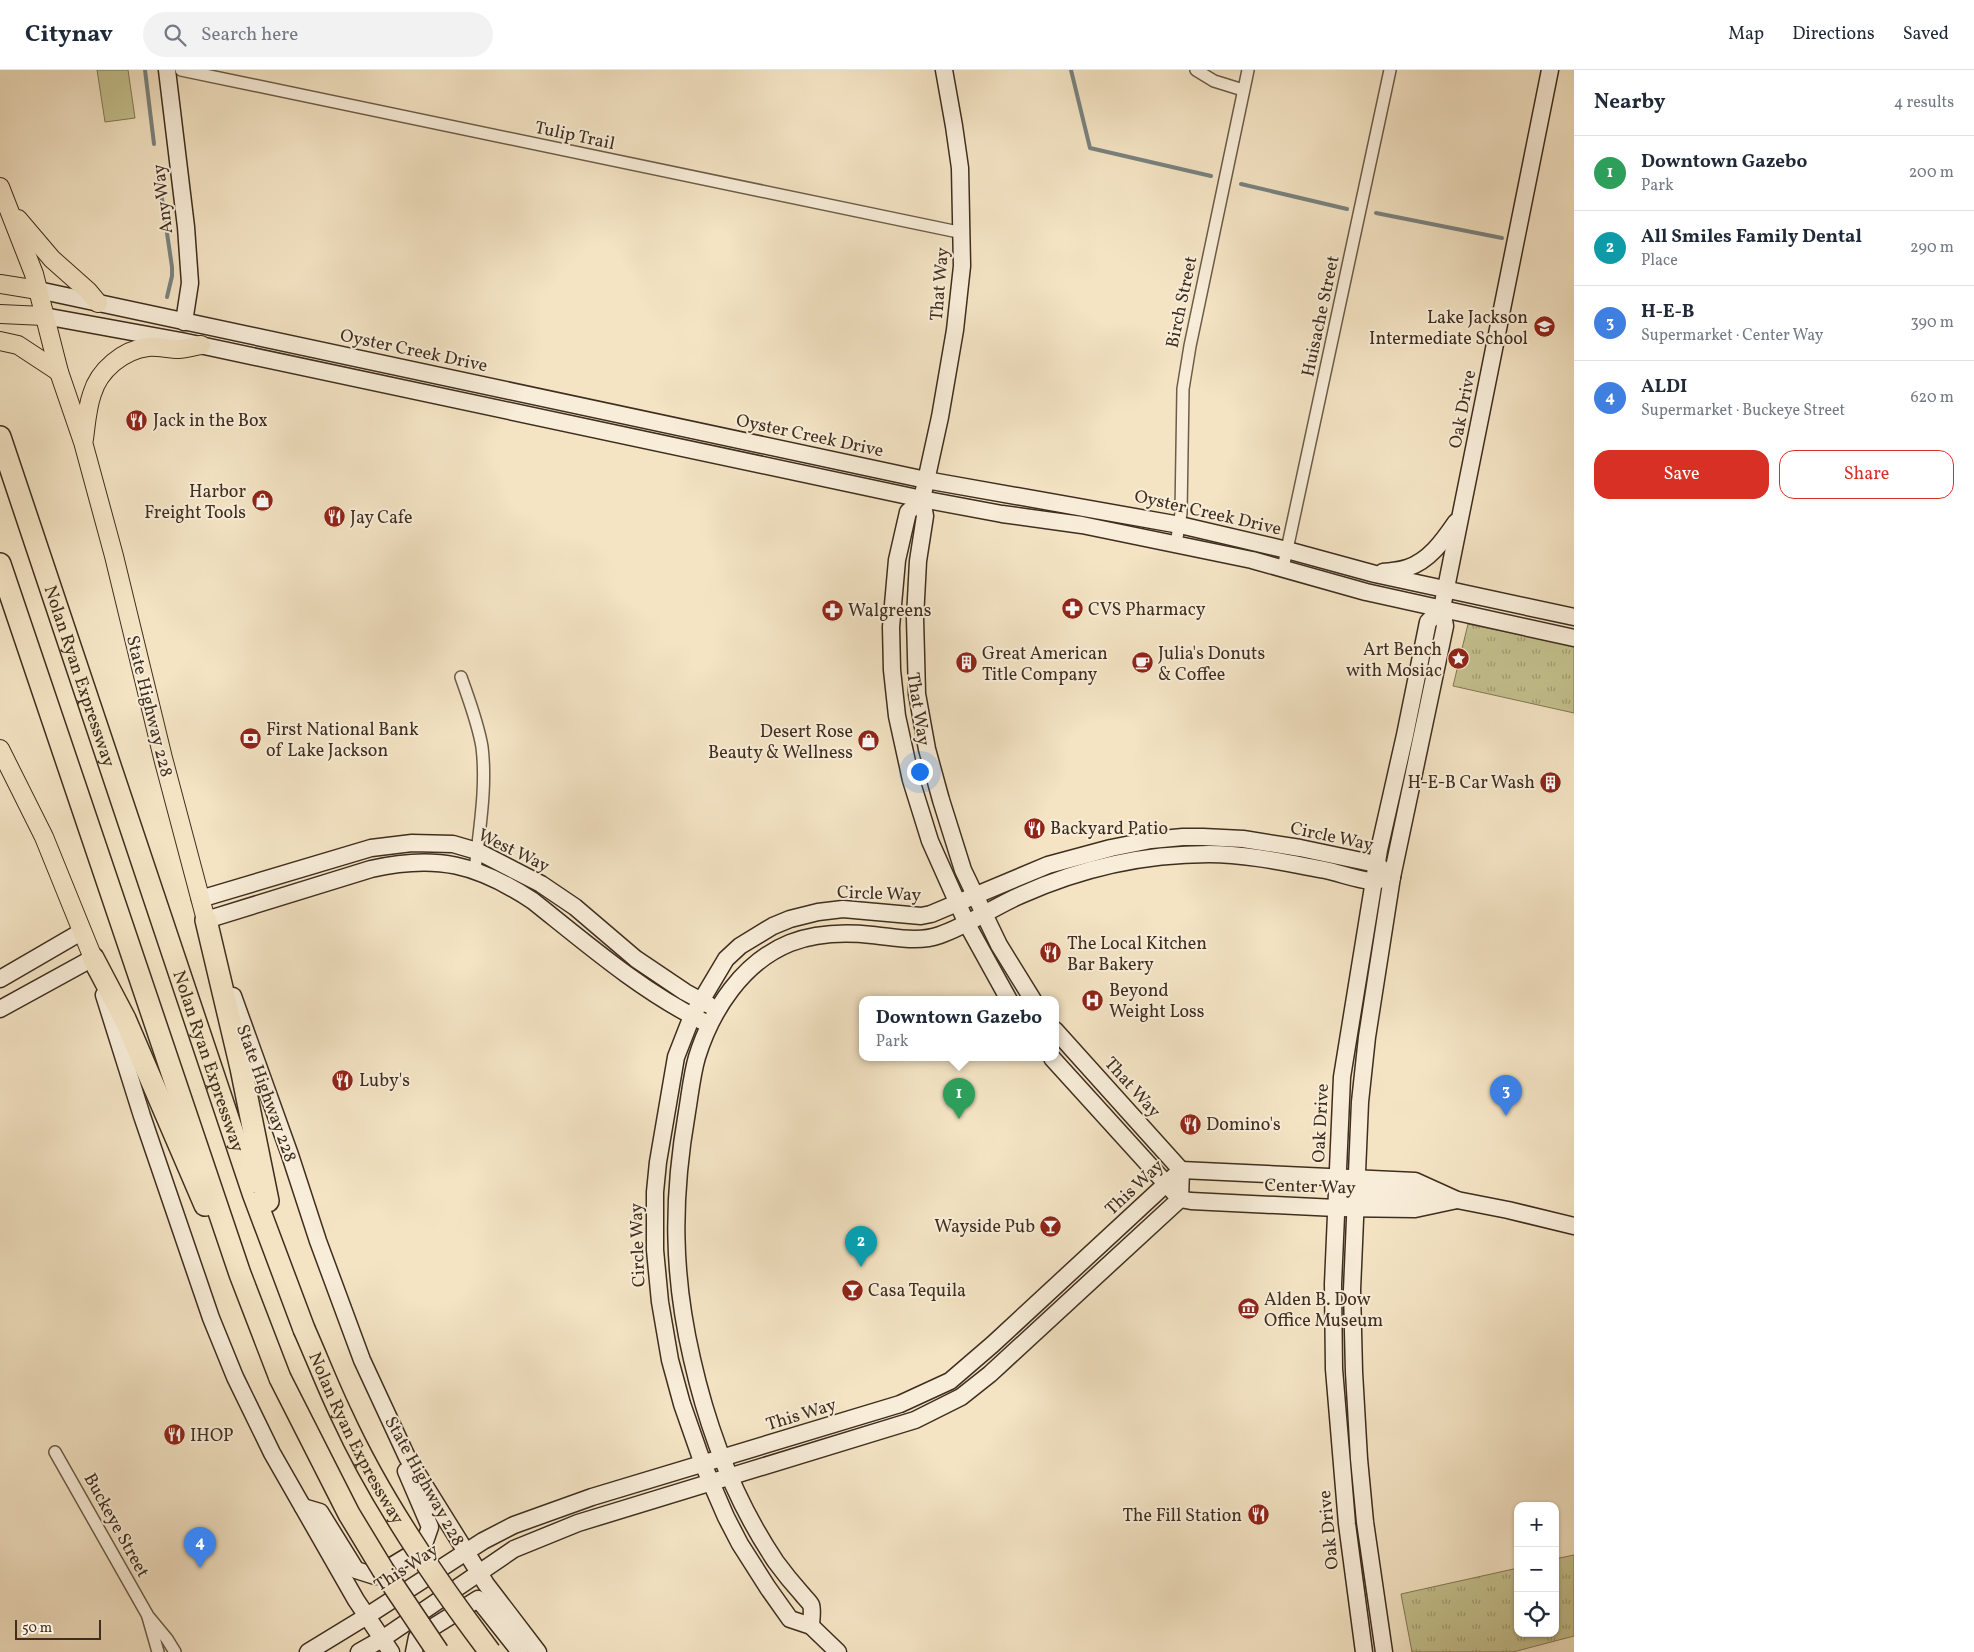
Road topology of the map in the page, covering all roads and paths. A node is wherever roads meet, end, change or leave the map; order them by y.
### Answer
1 (167, 70) edge
2 (181, 70) edge
3 (944, 70) edge
4 (1196, 70) edge
5 (1248, 70) edge
6 (1390, 70) edge
7 (1550, 70) edge
8 (1243, 90) junction
9 (0, 187) edge
10 (4, 204) edge
11 (0, 225) edge
12 (963, 233) junction
13 (0, 284) edge
14 (38, 290) junction
15 (98, 303) junction
16 (0, 314) edge
17 (44, 316) junction
18 (184, 322) junction
19 (0, 341) edge
20 (201, 345) junction
21 (60, 372) junction
22 (0, 437) edge
23 (83, 442) junction
24 (926, 480) junction
25 (922, 498) junction
26 (1460, 516) junction
27 (1180, 525) junction
28 (1176, 544) junction
29 (1287, 550) junction
30 (0, 564) edge
31 (1283, 568) junction
32 (1375, 574) junction
33 (1446, 589) junction
34 (1442, 608) junction
35 (1574, 616) edge
36 (915, 618) junction
37 (891, 627) junction
38 (1574, 638) edge
39 (461, 677) dead end
40 (0, 749) edge
41 (393, 844) junction
42 (477, 851) junction
43 (394, 863) junction
44 (1376, 864) junction
45 (475, 871) junction
46 (282, 874) junction
47 (1392, 877) junction
48 (1373, 881) junction
49 (541, 884) junction
50 (288, 894) junction
51 (974, 897) junction
52 (200, 899) junction
53 (533, 901) junction
54 (957, 904) junction
55 (983, 914) junction
56 (206, 920) junction
57 (967, 924) junction
58 (81, 932) junction
59 (39, 956) junction
60 (93, 958) junction
61 (0, 978) edge
62 (54, 978) junction
63 (1007, 996) edge
64 (1030, 996) edge
65 (700, 1000) junction
66 (0, 1009) edge
67 (719, 1010) junction
68 (692, 1016) junction
69 (710, 1025) junction
70 (1059, 1034) edge
71 (1055, 1061) edge
72 (1181, 1170) junction
73 (1337, 1177) junction
74 (1167, 1184) junction
75 (1356, 1193) junction
76 (1180, 1199) junction
77 (1457, 1200) junction
78 (1336, 1208) junction
79 (1574, 1227) edge
80 (282, 1267) junction
81 (240, 1274) junction
82 (55, 1452) dead end
83 (407, 1457) junction
84 (722, 1458) junction
85 (703, 1464) junction
86 (729, 1476) junction
87 (710, 1482) junction
88 (303, 1507) junction
89 (465, 1552) junction
90 (479, 1574) junction
91 (148, 1616) junction
92 (367, 1616) junction
93 (811, 1626) junction
94 (387, 1645) edge
95 (1385, 1649) edge
96 (158, 1652) edge
97 (175, 1652) edge
98 (308, 1652) edge
99 (359, 1652) edge
100 (414, 1652) edge
101 (438, 1652) edge
102 (490, 1652) edge
103 (520, 1652) edge
104 (538, 1652) edge
105 (838, 1652) edge
106 (1364, 1652) edge

1 - 18 street, Any Way
2 - 12 street, Tulip Trail
3 - 12 street, That Way
4 - 8 street
5 - 8 street, Birch Street
6 - 29 street, Huisache Street
7 - 26 street, Oak Drive
8 - 27 street, Birch Street
9 - 10 main road
10 - 11 main road
10 - 14 main road
10 - 15 main road
12 - 24 street, That Way
13 - 14 main road
14 - 15 street, Oyster Creek Drive
14 - 17 main road
15 - 18 street, Oyster Creek Drive
16 - 17 main road
17 - 20 street, Oyster Creek Drive
17 - 21 main road
18 - 24 street, Oyster Creek Drive
19 - 21 main road
20 - 23 main road
20 - 25 street, Oyster Creek Drive
21 - 23 main road
22 - 80 highway, Nolan Ryan Expressway
23 - 52 main road, State Highway 228
24 - 25 street, That Way
24 - 27 street, Oyster Creek Drive
25 - 28 street, Oyster Creek Drive
25 - 36 street, That Way
25 - 37 street, That Way
26 - 32 street
26 - 33 street, Oak Drive
27 - 28 street, Birch Street
27 - 29 street, Oyster Creek Drive
28 - 31 street, Oyster Creek Drive
29 - 31 street, Huisache Street
29 - 32 street, Oyster Creek Drive
30 - 81 highway, Nolan Ryan Expressway
31 - 34 street, Oyster Creek Drive
32 - 33 street, Oyster Creek Drive
33 - 34 street, Oak Drive
33 - 35 street, Oyster Creek Drive
34 - 38 street, Oyster Creek Drive
34 - 44 street, Oak Drive
34 - 47 street, Oak Drive
36 - 37 street
36 - 51 street, That Way
37 - 54 street, That Way
39 - 42 street
40 - 58 main road
41 - 42 street, West Way
41 - 43 street
41 - 46 street, West Way
42 - 45 street
42 - 49 street, West Way
43 - 45 street, West Way
43 - 50 street, West Way
44 - 47 street, Circle Way
44 - 48 street, Oak Drive
44 - 51 street, Circle Way
45 - 53 street, West Way
46 - 50 street
46 - 52 street, West Way
47 - 48 street, Circle Way
47 - 75 street, Oak Drive
48 - 55 street, Circle Way
48 - 73 street, Oak Drive
49 - 53 street
49 - 65 street, West Way
50 - 56 street, West Way
51 - 54 street, Circle Way
51 - 55 street, That Way
52 - 56 main road, State Highway 228
53 - 68 street, West Way
54 - 57 street, That Way
54 - 65 street, Circle Way
55 - 57 street, Circle Way
55 - 64 street, That Way
56 - 80 highway
56 - 83 street, State Highway 228
57 - 63 street, That Way
57 - 67 street, Circle Way
58 - 59 street
58 - 60 main road
59 - 61 street
59 - 62 street
60 - 62 street
60 - 81 highway
60 - 88 street
62 - 66 street
65 - 67 street, West Way
65 - 68 street, Circle Way
67 - 69 street, Circle Way
68 - 69 street, West Way
68 - 85 street, Circle Way
69 - 84 street, Circle Way
70 - 72 street, That Way
71 - 74 street
72 - 73 street, Center Way
72 - 74 street, This Way
72 - 76 street, This Way
73 - 75 street, Center Way
73 - 78 street, Oak Drive
74 - 76 street
74 - 84 street, This Way
75 - 77 street, Center Way
75 - 77 street, Center Way
75 - 78 street, Center Way
75 - 95 street, Oak Drive
76 - 78 street, Center Way
76 - 86 street
77 - 79 street, Center Way
78 - 106 street, Oak Drive
80 - 102 highway, Nolan Ryan Expressway, bridge
81 - 101 highway, Nolan Ryan Expressway, bridge
82 - 91 street, Buckeye Street
83 - 88 street
83 - 89 street, State Highway 228
84 - 85 street, This Way
84 - 86 street, Circle Way
85 - 87 street, Circle Way
85 - 89 street, This Way
86 - 87 street
86 - 93 street, Circle Way
87 - 90 street
87 - 93 street, Circle Way
88 - 92 street
89 - 90 street, State Highway 228
89 - 92 street, This Way
90 - 94 street
90 - 104 street, State Highway 228
91 - 96 street, Buckeye Street
91 - 97 street, Buckeye Street
92 - 94 street
92 - 98 street, This Way
93 - 105 street, Circle Way
94 - 99 street
100 - 103 street

